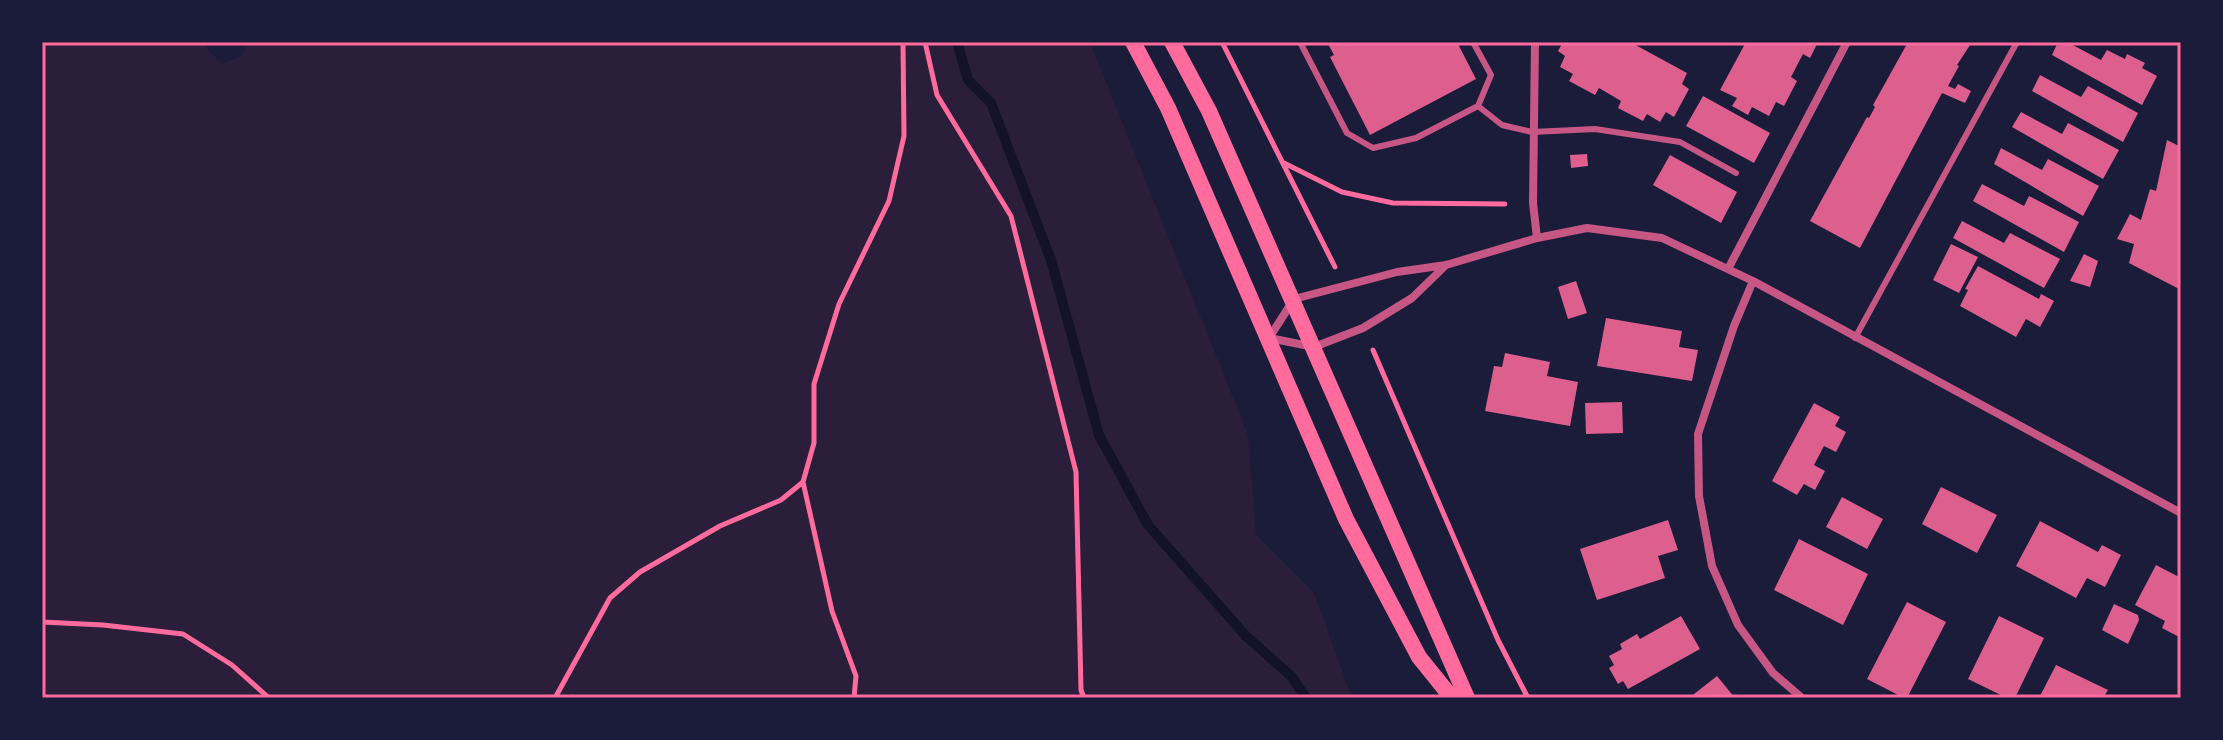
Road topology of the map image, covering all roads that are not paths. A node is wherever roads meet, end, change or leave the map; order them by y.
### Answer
1 (1133, 42) edge
2 (1172, 42) edge
3 (1300, 42) edge
4 (1473, 42) edge
5 (1535, 42) edge
6 (1847, 42) edge
7 (2017, 42) edge
8 (1478, 106) junction
9 (1532, 132) junction
10 (1736, 173) dead end
11 (1537, 238) junction
12 (1446, 265) junction
13 (1728, 269) junction
14 (1753, 281) junction
15 (1294, 299) junction
16 (1269, 338) junction
17 (1855, 338) junction
18 (1314, 347) junction
19 (2181, 513) edge
20 (1452, 698) edge
21 (1467, 698) edge
22 (1802, 698) edge

1 - 16 main road
2 - 15 main road
3 - 8 lane
4 - 8 lane
5 - 9 street
6 - 13 street
7 - 17 lane
8 - 9 lane
9 - 10 lane
9 - 11 street
11 - 12 street
11 - 13 street
12 - 15 street
12 - 18 street
13 - 14 street
14 - 17 street
14 - 22 street
15 - 16 street
15 - 18 main road
16 - 18 street
16 - 20 main road
17 - 19 street
18 - 21 main road

